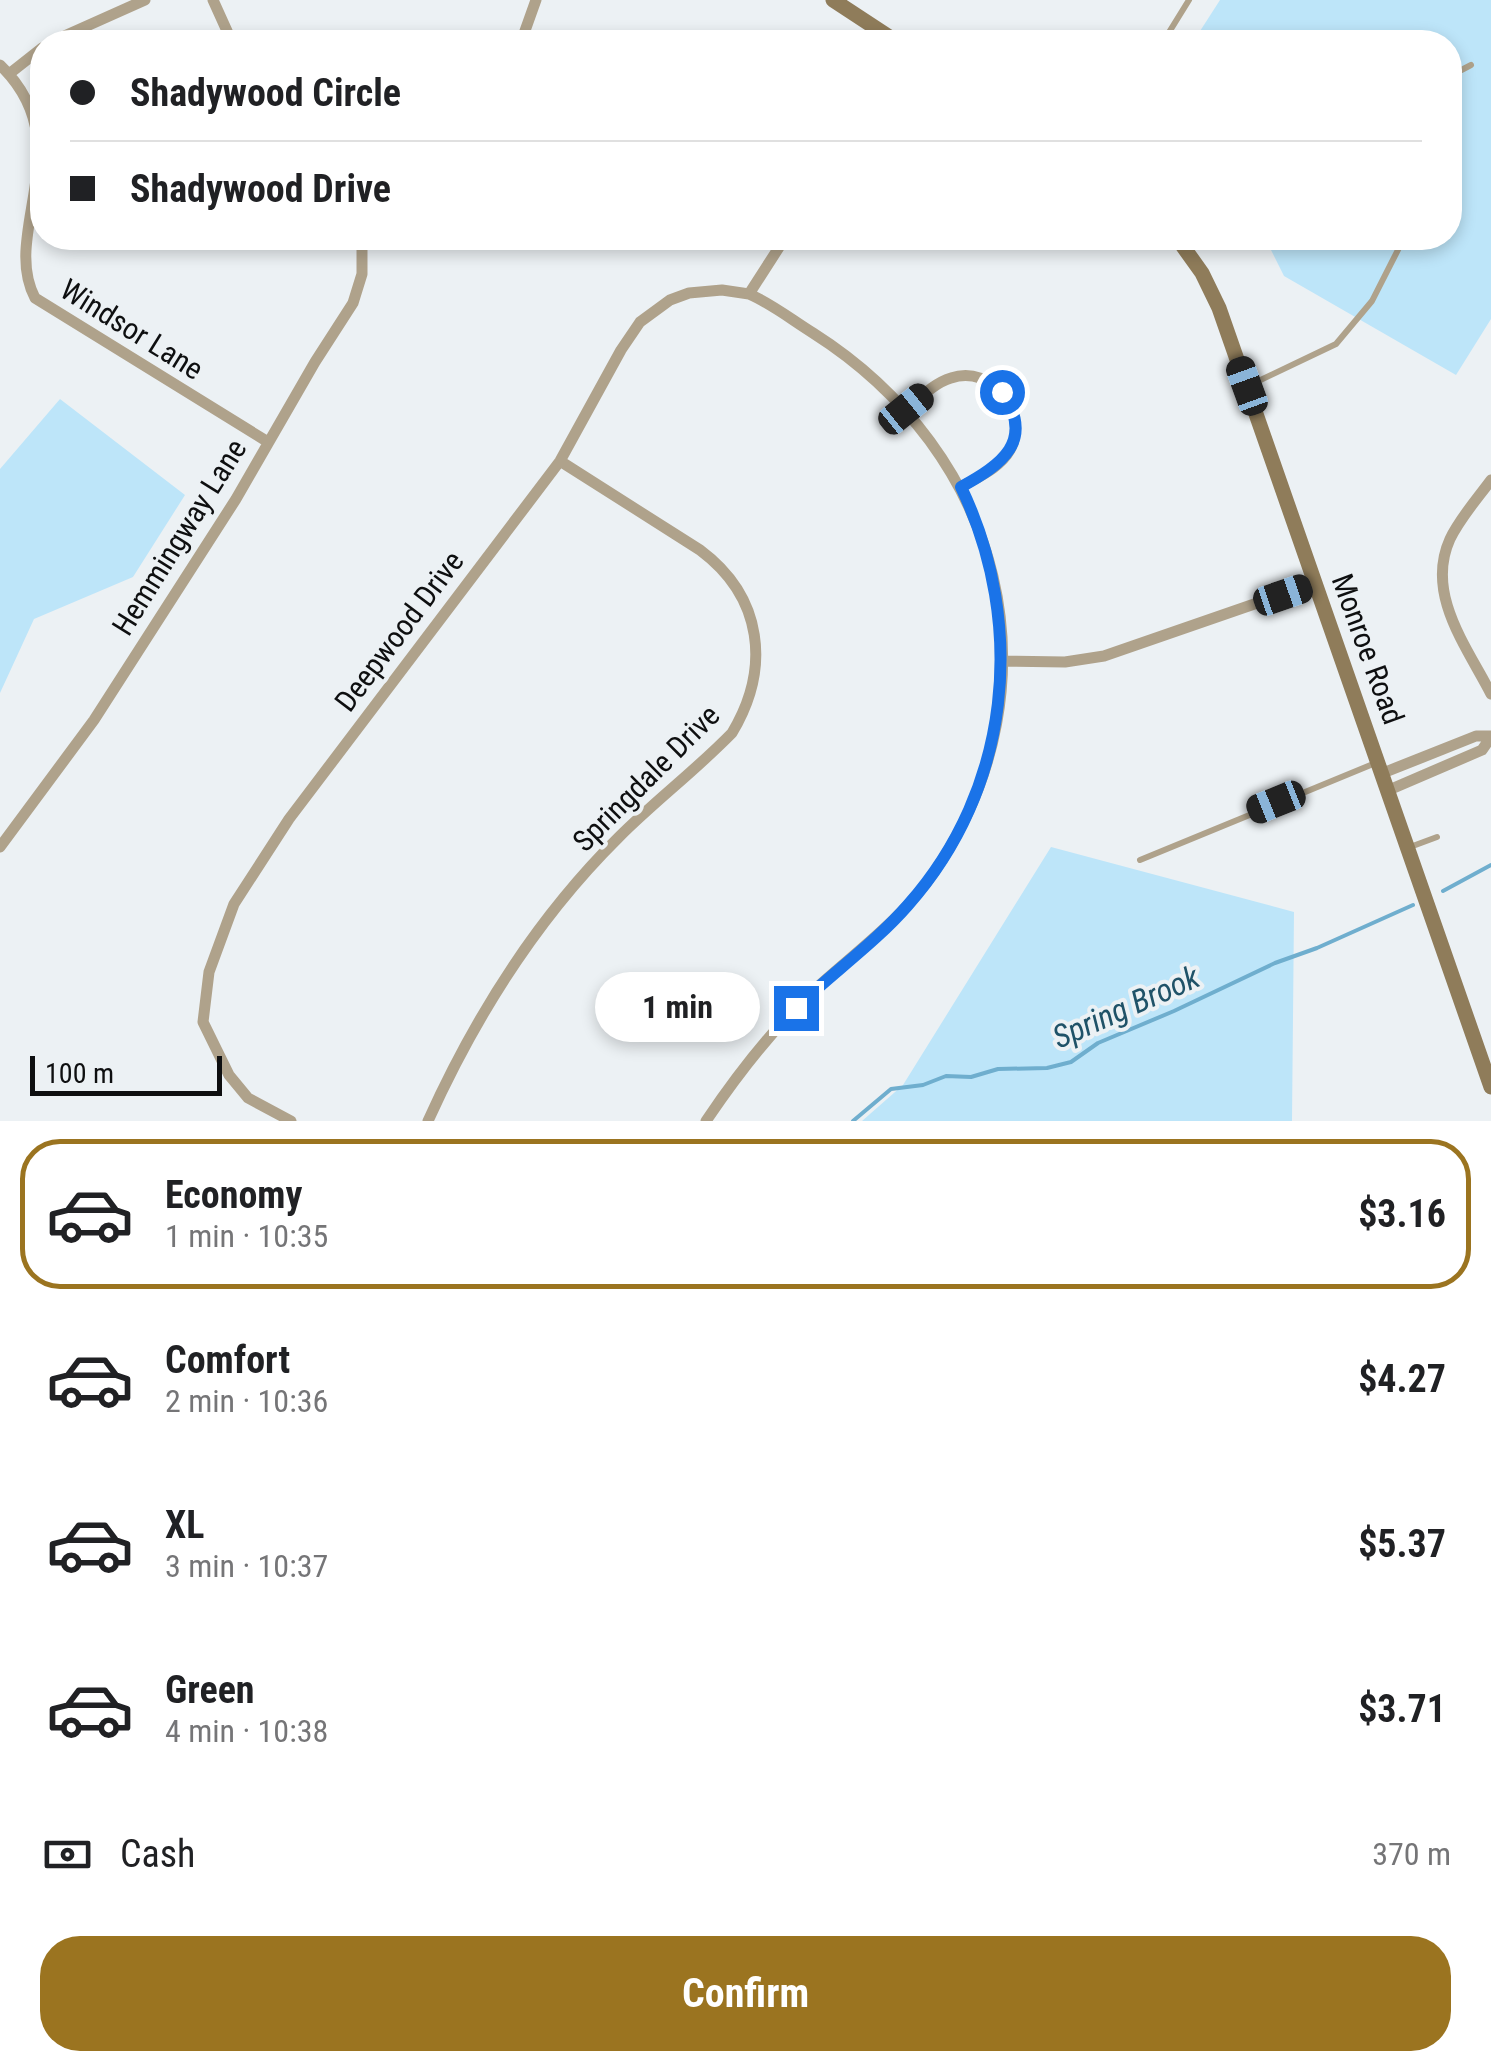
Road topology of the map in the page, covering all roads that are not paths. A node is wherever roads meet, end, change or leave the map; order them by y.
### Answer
1 (145, 0) edge
2 (213, 0) edge
3 (536, 0) edge
4 (833, 0) edge
5 (1190, 0) edge
6 (79, 30) edge
7 (227, 30) edge
8 (525, 30) edge
9 (879, 30) edge
10 (1171, 30) edge
11 (30, 55) edge
12 (1471, 65) dead end
13 (5, 70) edge
14 (1462, 70) edge
15 (21, 175) dead end
16 (362, 250) edge
17 (777, 250) edge
18 (1185, 250) edge
19 (1398, 250) edge
20 (16, 281) dead end
21 (749, 294) junction
22 (1247, 386) junction
23 (906, 409) junction
24 (268, 442) junction
25 (560, 461) junction
26 (1491, 480) edge
27 (961, 487) junction
28 (1315, 584) junction
29 (1002, 661) junction
30 (1491, 694) edge
31 (1491, 737) edge
32 (1381, 767) junction
33 (1389, 790) junction
34 (1437, 837) dead end
35 (0, 846) edge
36 (1409, 848) junction
37 (1140, 860) dead end
38 (1491, 1087) edge
39 (291, 1121) edge
40 (428, 1121) edge
41 (706, 1121) edge

1 - 6 street
2 - 7 street
3 - 8 street
4 - 9 street
5 - 10 lane
11 - 13 street
12 - 14 lane
13 - 15 street
16 - 24 street, Hemmingway Lane
17 - 21 street
18 - 22 street, Monroe Road
19 - 22 lane
20 - 24 street, Windsor Lane
21 - 23 street
21 - 25 street, Deepwood Drive
22 - 28 street, Monroe Road
23 - 27 street
23 - 27 street
24 - 35 street, Hemmingway Lane
25 - 39 street, Deepwood Drive
25 - 40 street, Springdale Drive
26 - 30 street
27 - 29 street
28 - 29 street
28 - 32 street, Monroe Road
29 - 41 street
31 - 32 street
31 - 33 street
32 - 33 street, Monroe Road
32 - 37 lane
33 - 36 street, Monroe Road
34 - 36 lane
36 - 38 street, Monroe Road

